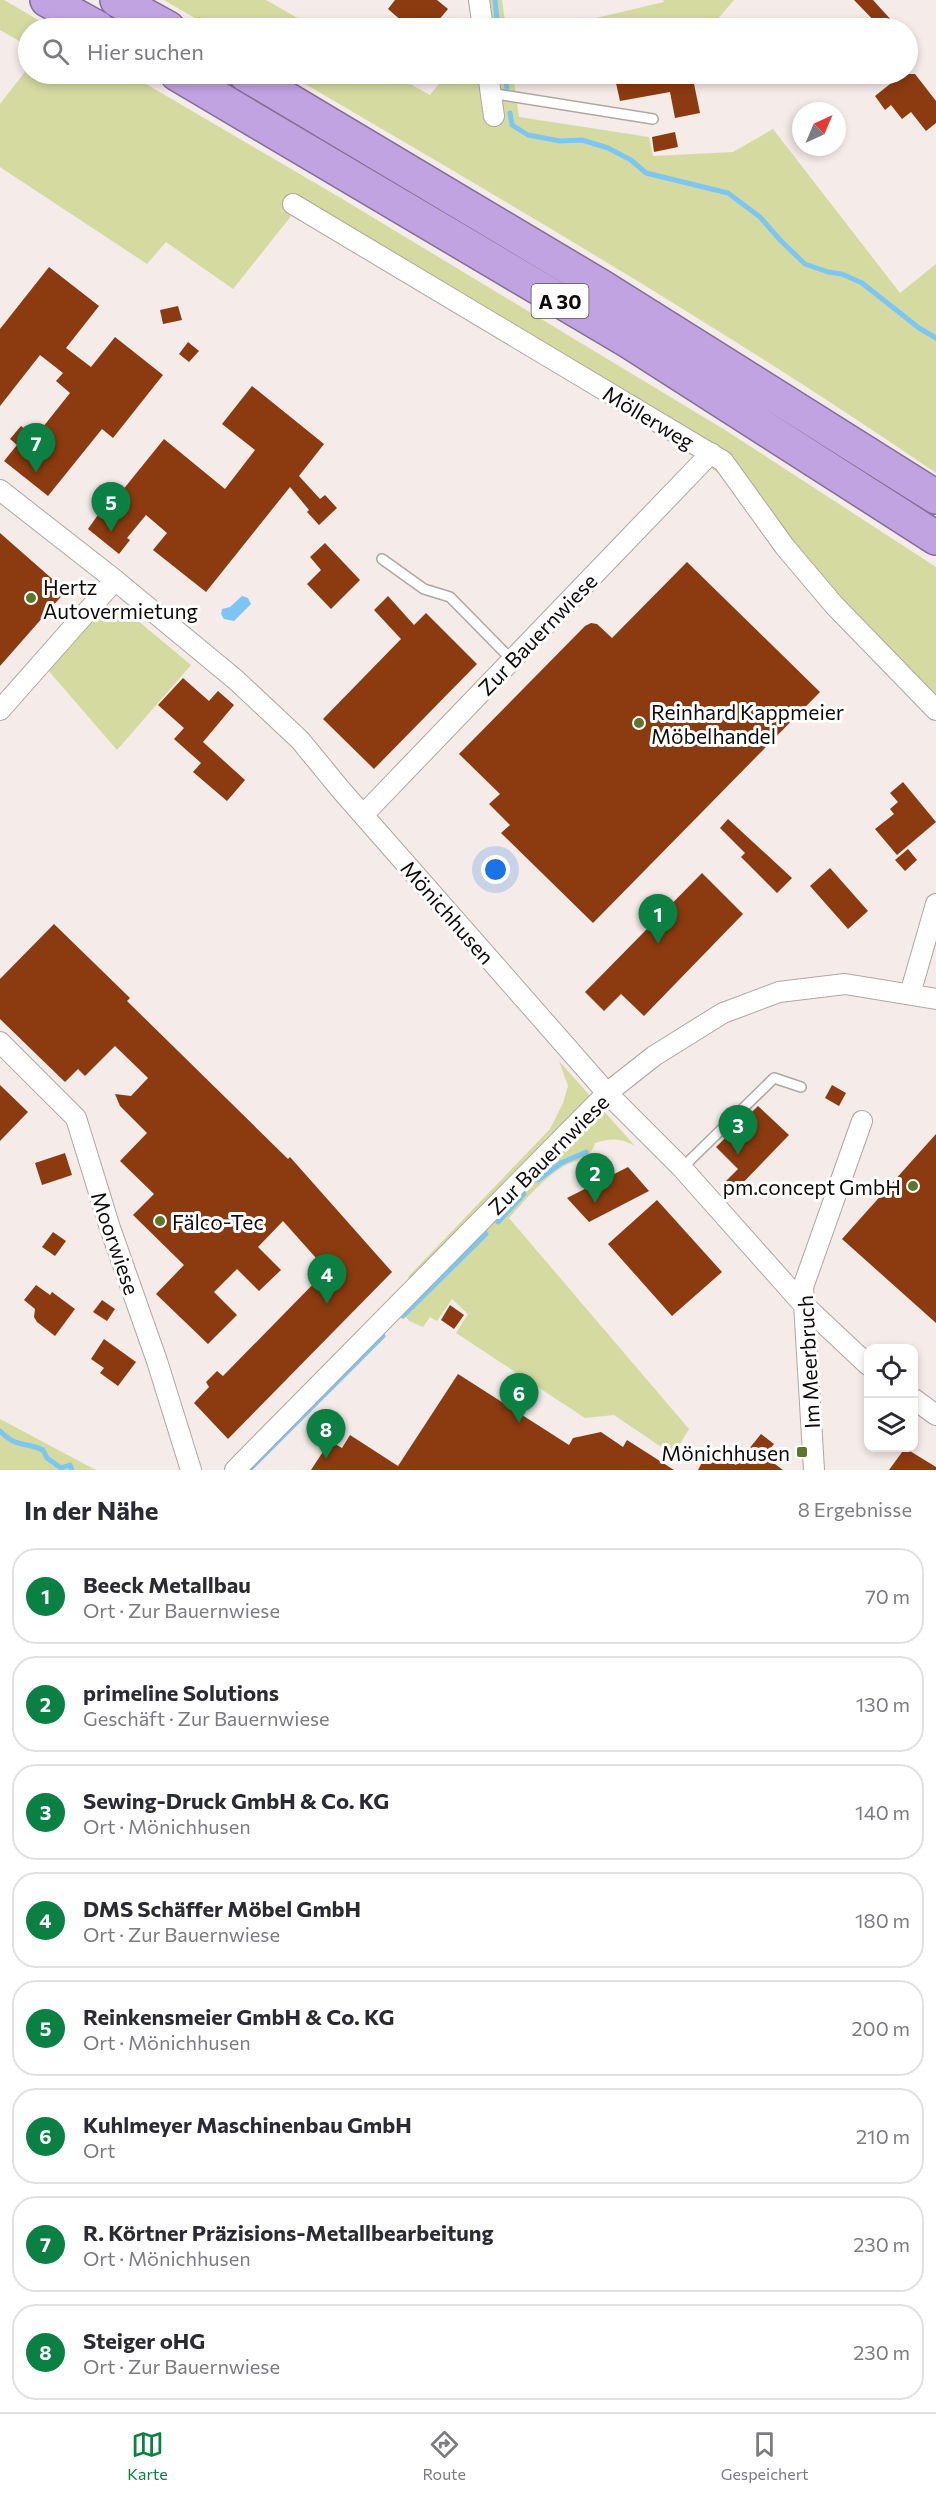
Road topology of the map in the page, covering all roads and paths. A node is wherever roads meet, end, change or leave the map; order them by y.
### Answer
1 (47, 0) edge
2 (117, 0) edge
3 (479, 0) edge
4 (80, 18) edge
5 (150, 18) edge
6 (482, 18) edge
7 (194, 84) edge
8 (262, 84) edge
9 (489, 84) edge
10 (490, 93) junction
11 (494, 116) dead end
12 (653, 119) dead end
13 (293, 204) dead end
14 (711, 453) junction
15 (0, 490) edge
16 (936, 497) edge
17 (936, 538) edge
18 (382, 559) dead end
19 (115, 580) junction
20 (512, 660) junction
21 (0, 710) edge
22 (936, 711) edge
23 (363, 815) junction
24 (936, 904) edge
25 (910, 994) junction
26 (936, 999) edge
27 (0, 1042) edge
28 (801, 1087) dead end
29 (607, 1093) junction
30 (862, 1121) dead end
31 (682, 1168) junction
32 (802, 1303) junction
33 (864, 1361) edge
34 (918, 1402) edge
35 (936, 1415) edge
36 (191, 1470) edge
37 (235, 1470) edge
38 (814, 1470) edge

1 - 4 highway
2 - 5 highway
3 - 6 street
7 - 17 highway, A 30
8 - 16 highway, A 30
9 - 10 street
10 - 11 street
10 - 12 lane
13 - 14 street, Möllerweg
14 - 20 street, Zur Bauernwiese
14 - 22 street, Möllerweg
15 - 19 street, Mönichhusen
18 - 20 lane
19 - 21 street
19 - 23 street, Mönichhusen
20 - 23 street, Zur Bauernwiese
23 - 29 street, Mönichhusen
24 - 25 street
25 - 26 street, Zur Bauernwiese
25 - 29 street, Zur Bauernwiese
27 - 36 street, Moorwiese
28 - 31 lane
29 - 31 street, Mönichhusen
29 - 37 street, Zur Bauernwiese
30 - 32 street, Im Meerbruch
31 - 32 street, Mönichhusen
32 - 33 street, Mönichhusen
32 - 38 street, Im Meerbruch
34 - 35 street

